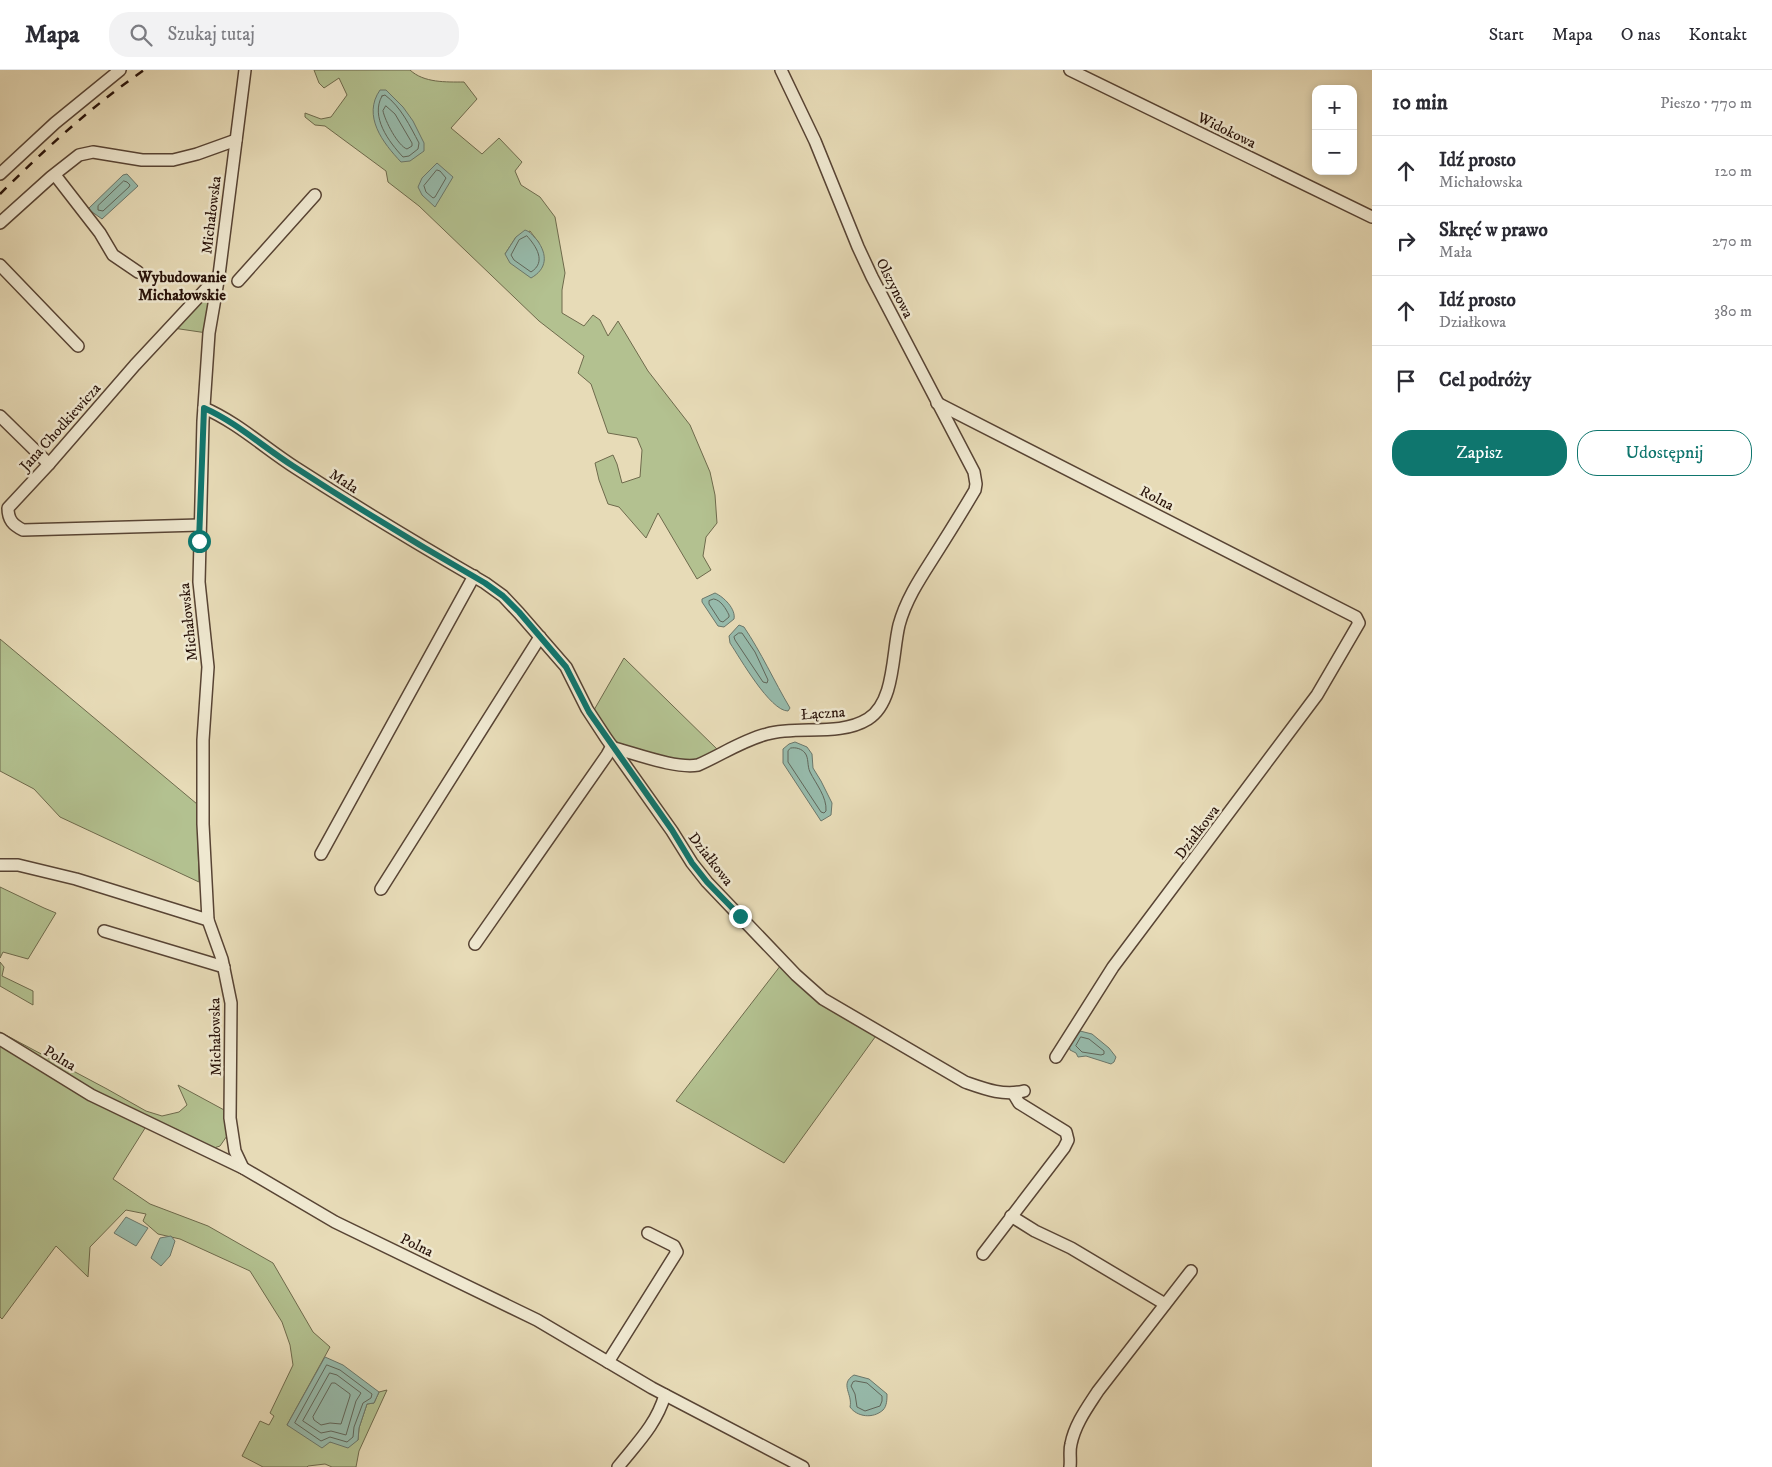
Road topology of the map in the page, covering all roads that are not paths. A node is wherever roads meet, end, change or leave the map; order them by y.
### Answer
1 (120, 70) edge
2 (245, 70) edge
3 (780, 70) edge
4 (1070, 70) edge
5 (236, 140) junction
6 (0, 174) edge
7 (55, 175) junction
8 (315, 195) dead end
9 (1372, 218) edge
10 (0, 223) edge
11 (0, 265) edge
12 (138, 272) dead end
13 (219, 275) junction
14 (238, 281) dead end
15 (78, 346) dead end
16 (937, 403) junction
17 (204, 408) junction
18 (0, 416) edge
19 (50, 464) junction
20 (976, 484) joint
21 (200, 525) junction
22 (473, 575) junction
23 (1359, 623) joint
24 (540, 637) junction
25 (613, 747) junction
26 (321, 854) dead end
27 (0, 865) edge
28 (381, 889) dead end
29 (208, 920) junction
30 (104, 931) dead end
31 (475, 944) dead end
32 (224, 967) junction
33 (0, 1039) edge
34 (1056, 1057) dead end
35 (233, 1138) junction
36 (213, 1153) junction
37 (242, 1168) junction
38 (1011, 1216) junction
39 (648, 1233) dead end
40 (982, 1254) dead end
41 (1191, 1271) dead end
42 (1165, 1304) junction
43 (608, 1362) junction
44 (665, 1395) junction
45 (618, 1467) edge
46 (803, 1467) edge
47 (1070, 1467) edge

1 - 6 street
2 - 5 street, Michałowska
3 - 16 street, Olszynowa
4 - 9 street, Widokowa
5 - 7 street
5 - 13 street, Michałowska
7 - 10 street
7 - 12 street
8 - 14 street
11 - 15 street
13 - 17 street, Michałowska
13 - 19 street, Jana Chodkiewicza
16 - 20 street, Olszynowa
16 - 23 street, Rolna
17 - 21 street, Michałowska
17 - 22 street, Mała
18 - 19 street
19 - 21 street, Jana Chodkiewicza
20 - 25 street, Łączna
21 - 29 street, Michałowska
22 - 24 street, Działkowa
22 - 26 street
23 - 34 street, Działkowa
24 - 25 street, Działkowa
24 - 28 street
25 - 31 street
25 - 38 street, Działkowa
27 - 29 street
29 - 32 street, Michałowska
30 - 32 street
32 - 35 street, Michałowska
33 - 36 street, Polna
35 - 36 street
35 - 37 street, Michałowska
36 - 37 street, Polna
37 - 43 street, Polna
38 - 40 street
38 - 42 street
39 - 43 street
41 - 42 street
42 - 47 street
43 - 44 street, Polna
44 - 45 street
44 - 46 street, Polna

